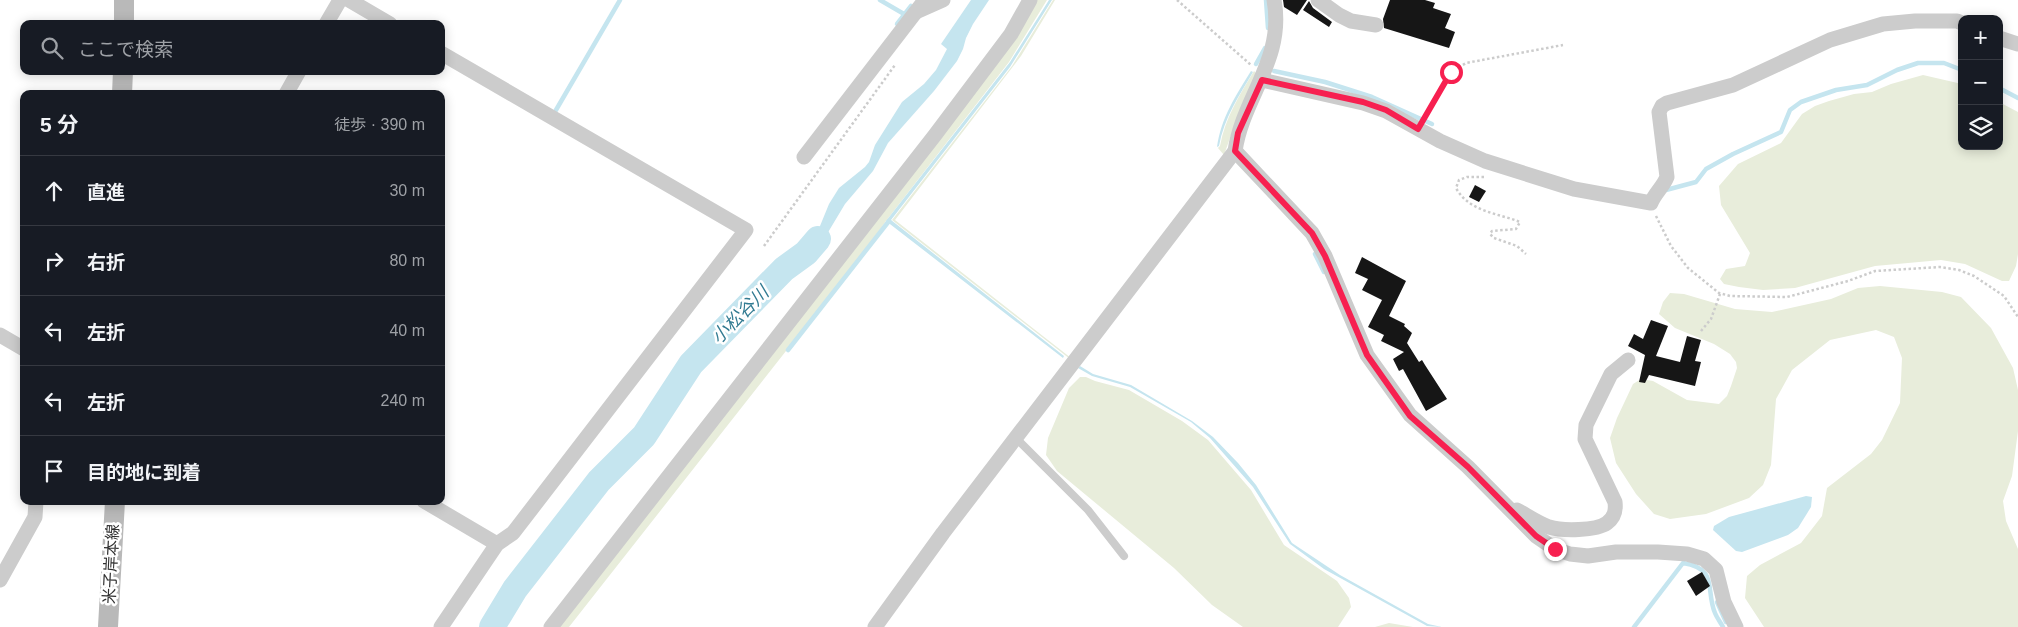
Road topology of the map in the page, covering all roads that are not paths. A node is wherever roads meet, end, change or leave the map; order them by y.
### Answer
1 (124, 0) edge
2 (340, 0) edge
3 (349, 0) edge
4 (943, 0) edge
5 (1030, 0) edge
6 (1274, 0) edge
7 (1318, 0) edge
8 (920, 6) edge
9 (124, 20) edge
10 (328, 20) edge
11 (383, 20) edge
12 (1958, 21) edge
13 (1376, 26) dead end
14 (2003, 39) edge
15 (2018, 44) edge
16 (445, 55) edge
17 (123, 75) edge
18 (297, 75) edge
19 (1263, 77) junction
20 (122, 90) edge
21 (288, 90) edge
22 (1235, 151) junction
23 (804, 157) dead end
24 (0, 335) edge
25 (20, 347) edge
26 (1628, 360) dead end
27 (1016, 438) junction
28 (1503, 502) junction
29 (36, 505) edge
30 (115, 505) edge
31 (431, 505) edge
32 (498, 544) junction
33 (1124, 556) dead end
34 (0, 580) edge
35 (108, 627) edge
36 (441, 627) edge
37 (551, 627) edge
38 (875, 627) edge
39 (1736, 627) edge

1 - 9 main road
2 - 10 street
3 - 11 street
4 - 8 street
5 - 37 street
6 - 19 street
7 - 13 street
8 - 23 street
12 - 19 street
14 - 15 street
16 - 32 street
17 - 20 main road
18 - 21 street
19 - 22 street
22 - 27 street
22 - 28 street
24 - 25 street
26 - 28 street
27 - 33 lane
27 - 38 street
28 - 39 street
29 - 34 street
30 - 35 main road, 米子岸本線
31 - 32 street
32 - 36 street

